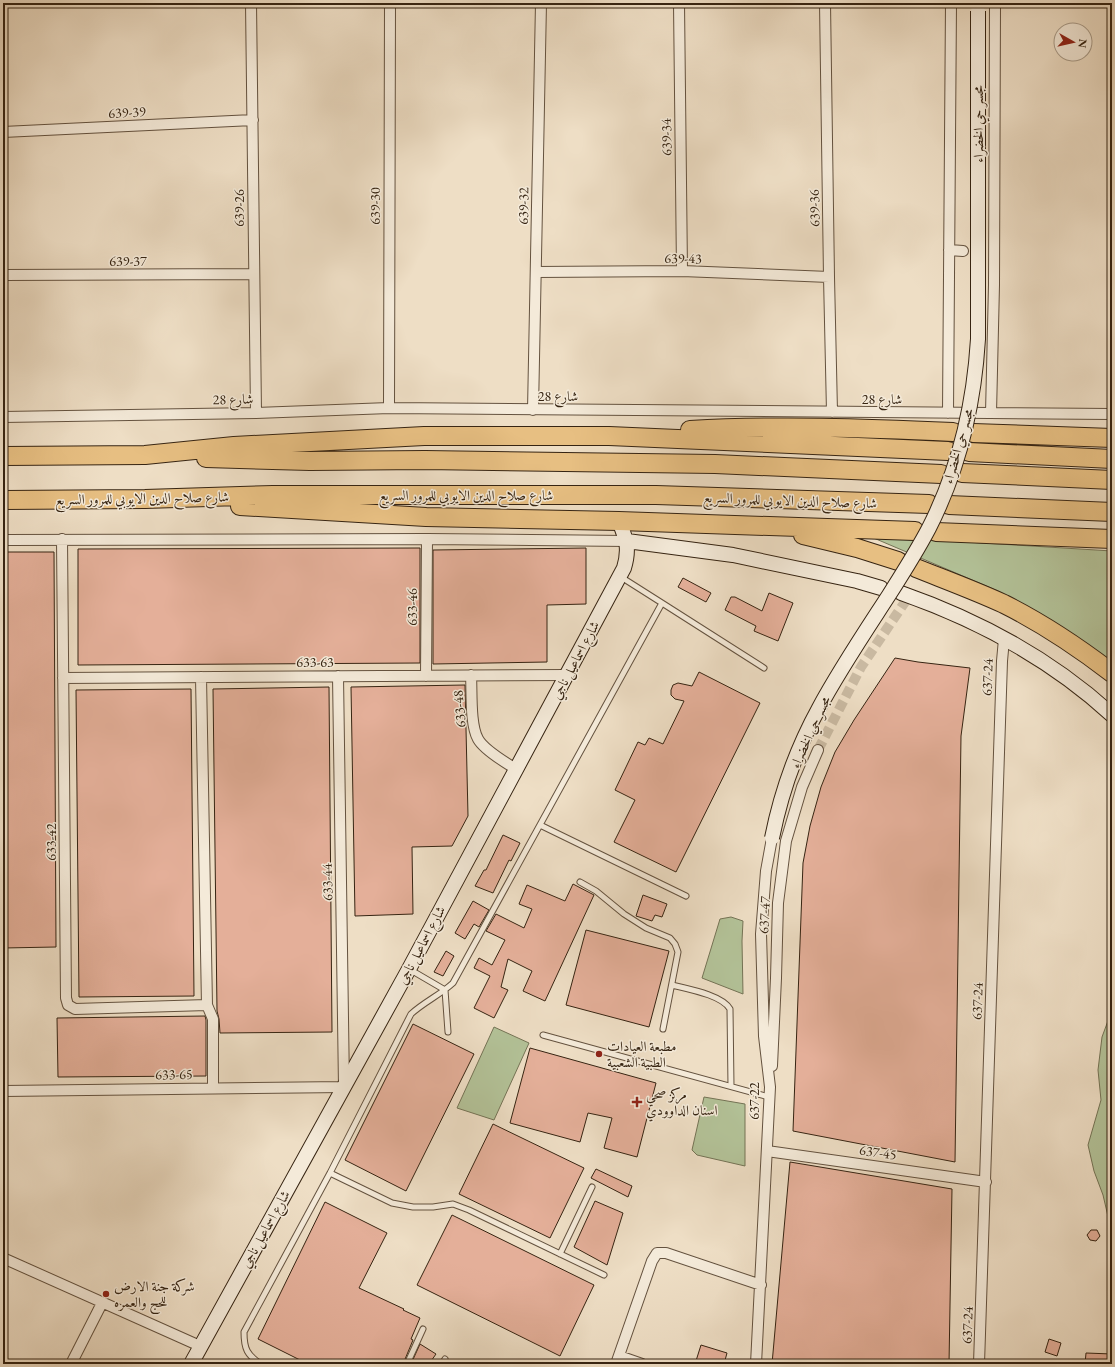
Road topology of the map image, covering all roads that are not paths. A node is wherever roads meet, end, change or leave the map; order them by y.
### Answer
1 (251, 3) edge
2 (390, 3) edge
3 (541, 3) edge
4 (679, 3) edge
5 (826, 3) edge
6 (951, 3) edge
7 (996, 3) edge
8 (978, 7) edge
9 (253, 120) junction
10 (3, 132) edge
11 (949, 250) junction
12 (963, 251) dead end
13 (984, 252) dead end
14 (994, 253) junction
15 (682, 271) junction
16 (536, 272) junction
17 (254, 274) junction
18 (3, 275) edge
19 (829, 277) junction
20 (389, 408) junction
21 (533, 410) junction
22 (832, 412) junction
23 (256, 413) junction
24 (948, 413) junction
25 (991, 413) junction
26 (1112, 414) edge
27 (3, 417) edge
28 (953, 432) dead end
29 (973, 434) dead end
30 (609, 436) junction
31 (1112, 438) edge
32 (948, 451) dead end
33 (969, 452) dead end
34 (145, 455) junction
35 (3, 456) edge
36 (1112, 459) edge
37 (962, 473) dead end
38 (941, 474) dead end
39 (1112, 480) edge
40 (145, 499) junction
41 (3, 500) edge
42 (929, 504) dead end
43 (949, 505) dead end
44 (1112, 512) edge
45 (619, 521) junction
46 (743, 525) junction
47 (915, 531) dead end
48 (936, 532) dead end
49 (426, 539) junction
50 (1112, 539) edge
51 (3, 540) edge
52 (62, 540) junction
53 (627, 541) junction
54 (898, 561) dead end
55 (916, 568) dead end
56 (620, 577) junction
57 (881, 588) dead end
58 (901, 594) dead end
59 (662, 603) junction
60 (1004, 639) junction
61 (764, 668) dead end
62 (1112, 673) edge
63 (471, 675) junction
64 (567, 675) junction
65 (338, 676) junction
66 (426, 676) junction
67 (201, 677) junction
68 (63, 678) junction
69 (1112, 715) edge
70 (818, 750) tunnel mouth
71 (516, 770) junction
72 (540, 825) junction
73 (772, 838) joint
74 (580, 882) dead end
75 (686, 896) dead end
76 (409, 969) junction
77 (672, 985) junction
78 (445, 990) junction
79 (207, 1005) junction
80 (663, 1029) dead end
81 (448, 1032) dead end
82 (544, 1035) dead end
83 (344, 1086) junction
84 (731, 1086) junction
85 (213, 1088) junction
86 (3, 1090) edge
87 (770, 1092) junction
88 (767, 1151) junction
89 (330, 1173) junction
90 (986, 1182) junction
91 (592, 1187) dead end
92 (560, 1254) junction
93 (3, 1258) edge
94 (604, 1275) dead end
95 (761, 1285) junction
96 (102, 1303) junction
97 (423, 1329) dead end
98 (200, 1346) junction
99 (618, 1360) edge
100 (71, 1364) edge
101 (191, 1364) edge
102 (261, 1364) edge
103 (407, 1364) edge
104 (642, 1364) edge
105 (756, 1364) edge
106 (979, 1364) edge

1 - 9 street, 639-26
2 - 20 street, 639-30
3 - 16 street, 639-32
4 - 15 street, 639-34
5 - 19 street, 639-36
6 - 11 street
7 - 14 street
8 - 73 street, مجسر حي الخضراء, bridge
9 - 10 street, 639-39
9 - 17 street, 639-26
11 - 12 street
11 - 24 street
13 - 14 street
14 - 25 street
15 - 16 street, 639-43
15 - 19 street, 639-43
16 - 21 street, 639-32
17 - 18 street, 639-37
17 - 23 street, 639-26
19 - 22 street, 639-36
20 - 21 street, شارع 28
20 - 23 street, شارع 28
21 - 22 street, شارع 28
22 - 24 street, شارع 28
23 - 27 street, شارع 28
24 - 25 street, شارع 28
25 - 26 street, شارع 28
28 - 30 highway
29 - 31 highway
30 - 32 highway
30 - 34 highway
33 - 36 highway
34 - 35 highway
34 - 38 highway
37 - 39 highway
40 - 41 highway, شارع صلاح الدين الايوبي للمرور السريع
40 - 42 highway, شارع صلاح الدين الايوبي للمرور السريع
40 - 45 highway
43 - 44 highway
45 - 46 highway
45 - 53 street, شارع اسماعيل ناجي
46 - 47 highway
46 - 54 highway
48 - 50 highway
49 - 52 street
49 - 53 street
49 - 66 street, 633-46
51 - 52 street
52 - 68 street, 633-42
53 - 56 street, شارع اسماعيل ناجي
53 - 57 street
55 - 62 highway
56 - 59 lane
56 - 64 street, شارع اسماعيل ناجي
58 - 60 street
59 - 61 lane
59 - 72 lane
60 - 69 street
60 - 90 street, 637-24
63 - 64 street, 633-63
63 - 66 street, 633-63
63 - 71 street, 633-48
64 - 71 street, شارع اسماعيل ناجي
65 - 66 street, 633-63
65 - 67 street, 633-63
65 - 83 street, 633-44
67 - 68 street, 633-63
67 - 79 street
68 - 79 street, 633-42
70 - 87 street, 637-47
71 - 76 street, شارع اسماعيل ناجي
72 - 75 lane
72 - 78 lane
73 - 87 street, 637-22
74 - 77 lane
76 - 78 lane
76 - 83 street, شارع اسماعيل ناجي
77 - 80 lane
77 - 84 lane
78 - 81 lane
78 - 89 lane
79 - 85 street
82 - 84 lane
83 - 85 street, 633-65
83 - 98 street, شارع اسماعيل ناجي
84 - 87 lane
85 - 86 street, 633-65
87 - 88 street, 637-22
88 - 90 street, 637-45
88 - 95 street, 637-22
89 - 92 lane
89 - 102 lane
90 - 106 street, 637-24
91 - 92 lane
92 - 94 lane
93 - 96 street
95 - 99 street
95 - 105 street, 637-22
96 - 98 street
96 - 100 street
97 - 103 lane
98 - 101 street, شارع اسماعيل ناجي
99 - 104 street

